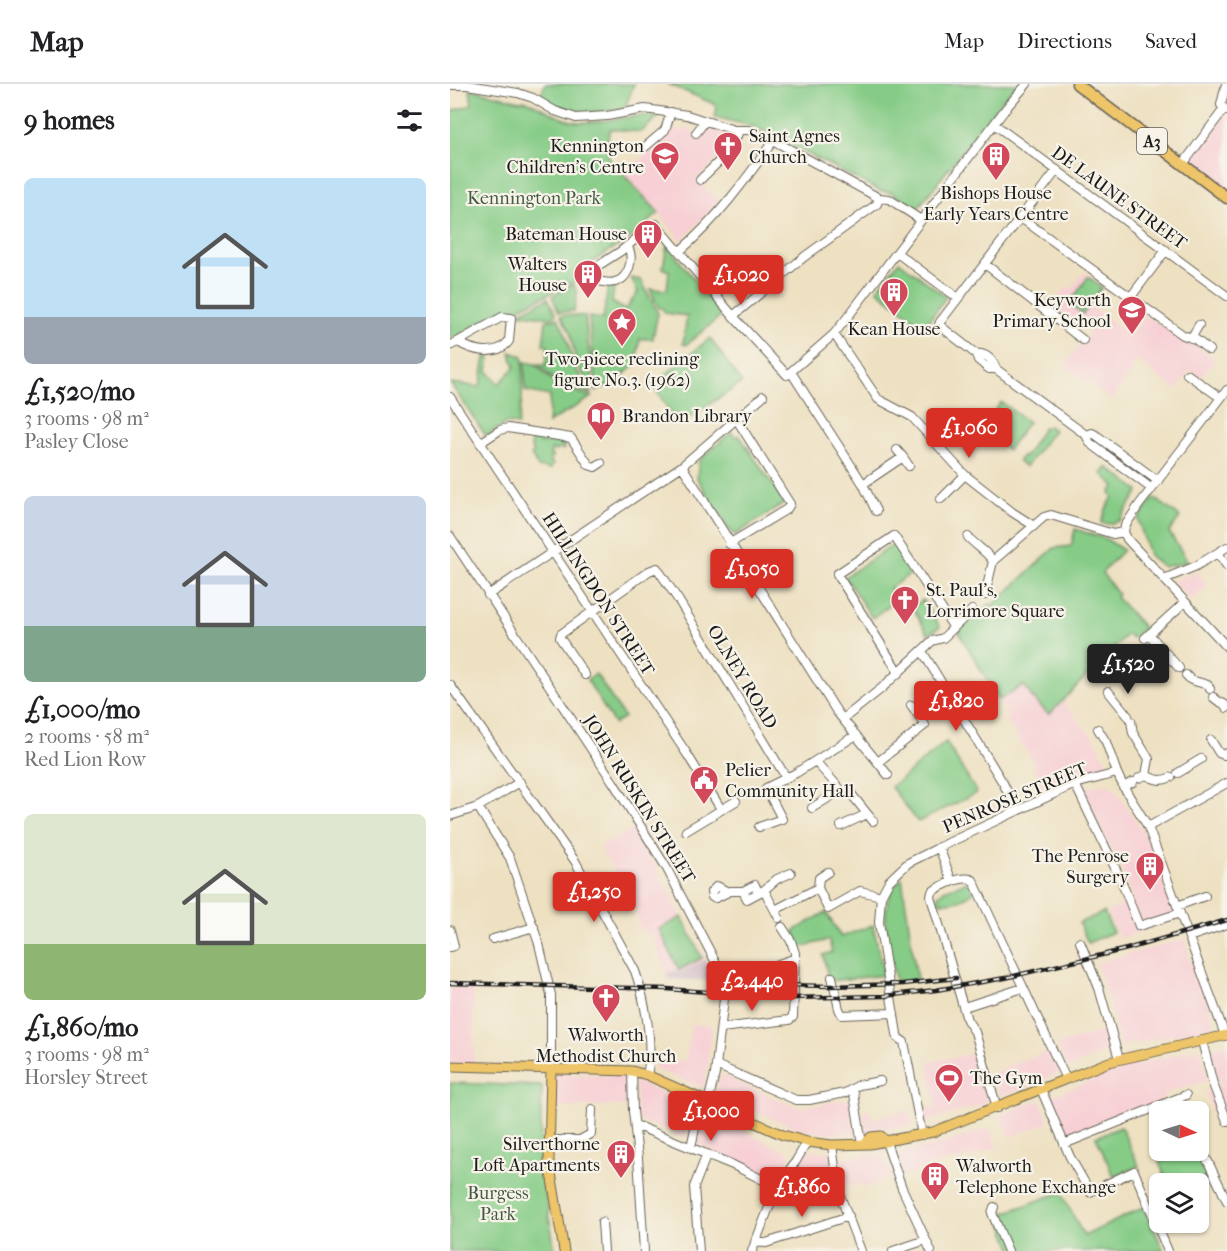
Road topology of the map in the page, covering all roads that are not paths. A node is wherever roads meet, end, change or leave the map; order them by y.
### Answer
1 (1027, 84) edge
2 (1077, 84) edge
3 (1226, 84) edge
4 (450, 85) edge
5 (1226, 110) edge
6 (671, 112) junction
7 (705, 121) junction
8 (994, 124) junction
9 (739, 130) junction
10 (696, 133) dead end
11 (773, 141) junction
12 (645, 147) dead end
13 (706, 160) dead end
14 (1183, 164) junction
15 (713, 167) junction
16 (1057, 170) junction
17 (700, 180) dead end
18 (879, 198) junction
19 (1227, 198) edge
20 (1021, 218) junction
21 (921, 220) junction
22 (627, 246) junction
23 (1166, 250) junction
24 (680, 251) junction
25 (897, 253) junction
26 (985, 264) junction
27 (1227, 296) edge
28 (958, 298) junction
29 (1130, 298) junction
30 (733, 316) junction
31 (1199, 325) dead end
32 (834, 334) junction
33 (1191, 338) junction
34 (1083, 340) dead end
35 (454, 344) edge
36 (1209, 350) dead end
37 (789, 374) junction
38 (1187, 374) dead end
39 (1227, 390) edge
40 (763, 396) dead end
41 (450, 397) edge
42 (1221, 398) junction
43 (737, 420) junction
44 (1086, 435) junction
45 (480, 443) junction
46 (897, 450) dead end
47 (903, 458) junction
48 (601, 463) dead end
49 (682, 466) junction
50 (909, 466) dead end
51 (966, 475) junction
52 (1158, 482) junction
53 (863, 484) junction
54 (1152, 489) junction
55 (941, 498) dead end
56 (876, 511) dead end
57 (1034, 526) junction
58 (1124, 532) junction
59 (450, 536) edge
60 (968, 537) dead end
61 (729, 544) junction
62 (1227, 547) edge
63 (552, 552) junction
64 (1218, 553) junction
65 (993, 561) junction
66 (1227, 566) edge
67 (1164, 579) junction
68 (488, 595) junction
69 (985, 595) dead end
70 (1185, 602) junction
71 (972, 610) dead end
72 (593, 613) junction
73 (954, 628) junction
74 (1227, 647) edge
75 (922, 651) junction
76 (1179, 668) dead end
77 (899, 673) junction
78 (585, 675) dead end
79 (1186, 675) dead end
80 (450, 685) edge
81 (1108, 691) dead end
82 (911, 705) dead end
83 (1227, 708) edge
84 (843, 719) junction
85 (1098, 729) dead end
86 (856, 735) junction
87 (1211, 740) dead end
88 (1227, 753) edge
89 (1201, 759) dead end
90 (815, 761) junction
91 (878, 762) junction
92 (1117, 773) junction
93 (888, 775) dead end
94 (788, 777) junction
95 (1140, 778) junction
96 (520, 782) junction
97 (1227, 783) edge
98 (1075, 784) junction
99 (1123, 787) junction
100 (841, 790) junction
101 (1011, 799) dead end
102 (736, 801) dead end
103 (478, 807) junction
104 (812, 807) dead end
105 (721, 809) junction
106 (867, 814) junction
107 (450, 816) edge
108 (873, 821) dead end
109 (841, 826) dead end
110 (759, 827) dead end
111 (1148, 827) junction
112 (686, 831) dead end
113 (939, 847) junction
114 (828, 872) dead end
115 (791, 873) dead end
116 (952, 882) junction
117 (818, 888) junction
118 (761, 891) junction
119 (728, 892) dead end
120 (881, 896) junction
121 (1205, 896) dead end
122 (1178, 910) junction
123 (1227, 924) edge
124 (534, 927) junction
125 (782, 927) dead end
126 (450, 930) edge
127 (1189, 937) junction
128 (493, 939) dead end
129 (1080, 942) dead end
130 (450, 947) edge
131 (796, 958) junction
132 (832, 977) dead end
133 (726, 982) junction
134 (1023, 988) junction
135 (964, 1007) junction
136 (894, 1013) junction
137 (721, 1028) junction
138 (1226, 1035) edge
139 (1202, 1041) junction
140 (1119, 1059) junction
141 (716, 1065) junction
142 (450, 1066) edge
143 (551, 1069) junction
144 (632, 1071) junction
145 (647, 1075) junction
146 (1066, 1079) junction
147 (880, 1081) dead end
148 (1041, 1089) junction
149 (854, 1094) dead end
150 (707, 1101) junction
151 (1171, 1101) edge
152 (1184, 1101) edge
153 (592, 1108) dead end
154 (997, 1108) junction
155 (1149, 1110) edge
156 (1227, 1120) edge
157 (635, 1125) junction
158 (922, 1135) junction
159 (549, 1140) junction
160 (807, 1142) junction
161 (886, 1142) junction
162 (863, 1144) junction
163 (1064, 1144) junction
164 (832, 1145) junction
165 (691, 1147) junction
166 (707, 1154) junction
167 (1208, 1161) edge
168 (777, 1187) junction
169 (1227, 1201) edge
170 (994, 1207) dead end
171 (849, 1216) junction
172 (602, 1222) dead end
173 (926, 1240) junction
174 (755, 1242) junction
175 (564, 1251) edge
176 (604, 1251) edge
177 (644, 1251) edge
178 (699, 1251) edge
179 (752, 1251) edge
180 (861, 1251) edge
181 (893, 1251) edge
182 (930, 1251) edge
183 (1008, 1251) edge
184 (1168, 1251) edge

1 - 8 street
2 - 14 highway, A3
3 - 5 street
4 - 6 street
5 - 14 street
6 - 7 street
6 - 12 street
7 - 9 street
7 - 10 street
8 - 16 street, DE LAUNE STREET
8 - 21 street
9 - 11 street
9 - 15 street
11 - 18 street
11 - 24 street
13 - 15 street
14 - 19 highway, A3
15 - 17 street
16 - 20 street
16 - 23 street, DE LAUNE STREET
18 - 21 street
18 - 30 street
20 - 26 street
20 - 29 street
21 - 25 street
22 - 22 street
22 - 24 street
23 - 27 street, DE LAUNE STREET
23 - 29 street
24 - 30 street
25 - 28 street
25 - 32 street
26 - 28 street
26 - 34 street
28 - 44 street
29 - 33 street
30 - 37 street
31 - 33 street
32 - 37 street
32 - 51 street
33 - 36 street
35 - 35 street
37 - 53 street
38 - 42 street
39 - 42 street
40 - 43 street
41 - 45 street, HILLINGDON STREET
42 - 52 street
43 - 49 street
43 - 61 street
44 - 52 street
44 - 54 street
45 - 48 street
45 - 63 street, HILLINGDON STREET
46 - 47 street
47 - 50 street
47 - 53 street
49 - 61 street
49 - 63 street
51 - 55 street
51 - 57 street
52 - 54 street
53 - 56 street
54 - 58 street
57 - 58 street
57 - 65 street
58 - 67 street
59 - 68 street, JOHN RUSKIN STREET
60 - 65 street
61 - 84 street
62 - 64 street
63 - 68 street
63 - 72 street, HILLINGDON STREET
64 - 66 street
64 - 67 street
65 - 69 street
67 - 70 street
68 - 133 street, JOHN RUSKIN STREET
70 - 74 street
70 - 76 street
71 - 73 street
72 - 78 street
72 - 94 street, OLNEY ROAD
72 - 105 street, HILLINGDON STREET
73 - 75 street
73 - 77 street
75 - 77 street
75 - 101 street
77 - 84 street
79 - 83 street
80 - 96 street
81 - 95 street
82 - 91 street
84 - 86 street
85 - 92 street
86 - 90 street
86 - 91 street
87 - 88 street
89 - 95 street
90 - 94 street
90 - 100 street
91 - 93 street
92 - 98 street, PENROSE STREET
92 - 99 street
94 - 110 street
95 - 99 street
96 - 103 street
96 - 145 street
97 - 111 street
98 - 113 street, PENROSE STREET
98 - 122 street
99 - 111 street
100 - 104 street
100 - 106 street
102 - 105 street
103 - 107 street
103 - 124 street
105 - 112 street
106 - 108 street
106 - 109 street
111 - 122 street
113 - 116 street
113 - 120 street, PENROSE STREET
114 - 117 street
115 - 118 street
116 - 134 street
116 - 135 street
117 - 118 street
117 - 120 street
118 - 119 street
120 - 136 street
121 - 122 street
122 - 127 street
123 - 127 street
124 - 128 street
124 - 143 street
125 - 131 street
126 - 130 street
127 - 138 street
129 - 140 street
131 - 133 street
131 - 137 street
132 - 136 street
133 - 137 street
134 - 135 street
134 - 146 street
135 - 154 street
136 - 158 street
137 - 141 street
138 - 139 main road
139 - 140 main road
139 - 156 street
140 - 146 main road
141 - 147 street
141 - 150 street
142 - 143 main road
143 - 144 main road
143 - 159 main road
144 - 145 main road
144 - 157 street
145 - 150 main road
146 - 148 main road
148 - 154 main road
148 - 163 street
149 - 162 street
150 - 160 main road
150 - 165 street
151 - 152 street
153 - 159 street
154 - 158 main road
155 - 163 street
157 - 165 street
157 - 177 street
158 - 161 main road
159 - 175 main road
160 - 164 main road
160 - 168 street
161 - 162 main road
161 - 173 street
162 - 164 main road
163 - 184 street
164 - 171 street
165 - 166 street
166 - 168 street
166 - 178 street
167 - 169 street
168 - 174 street
170 - 183 street
171 - 174 street
171 - 180 street
172 - 176 street
173 - 181 street
173 - 182 street
174 - 179 street

